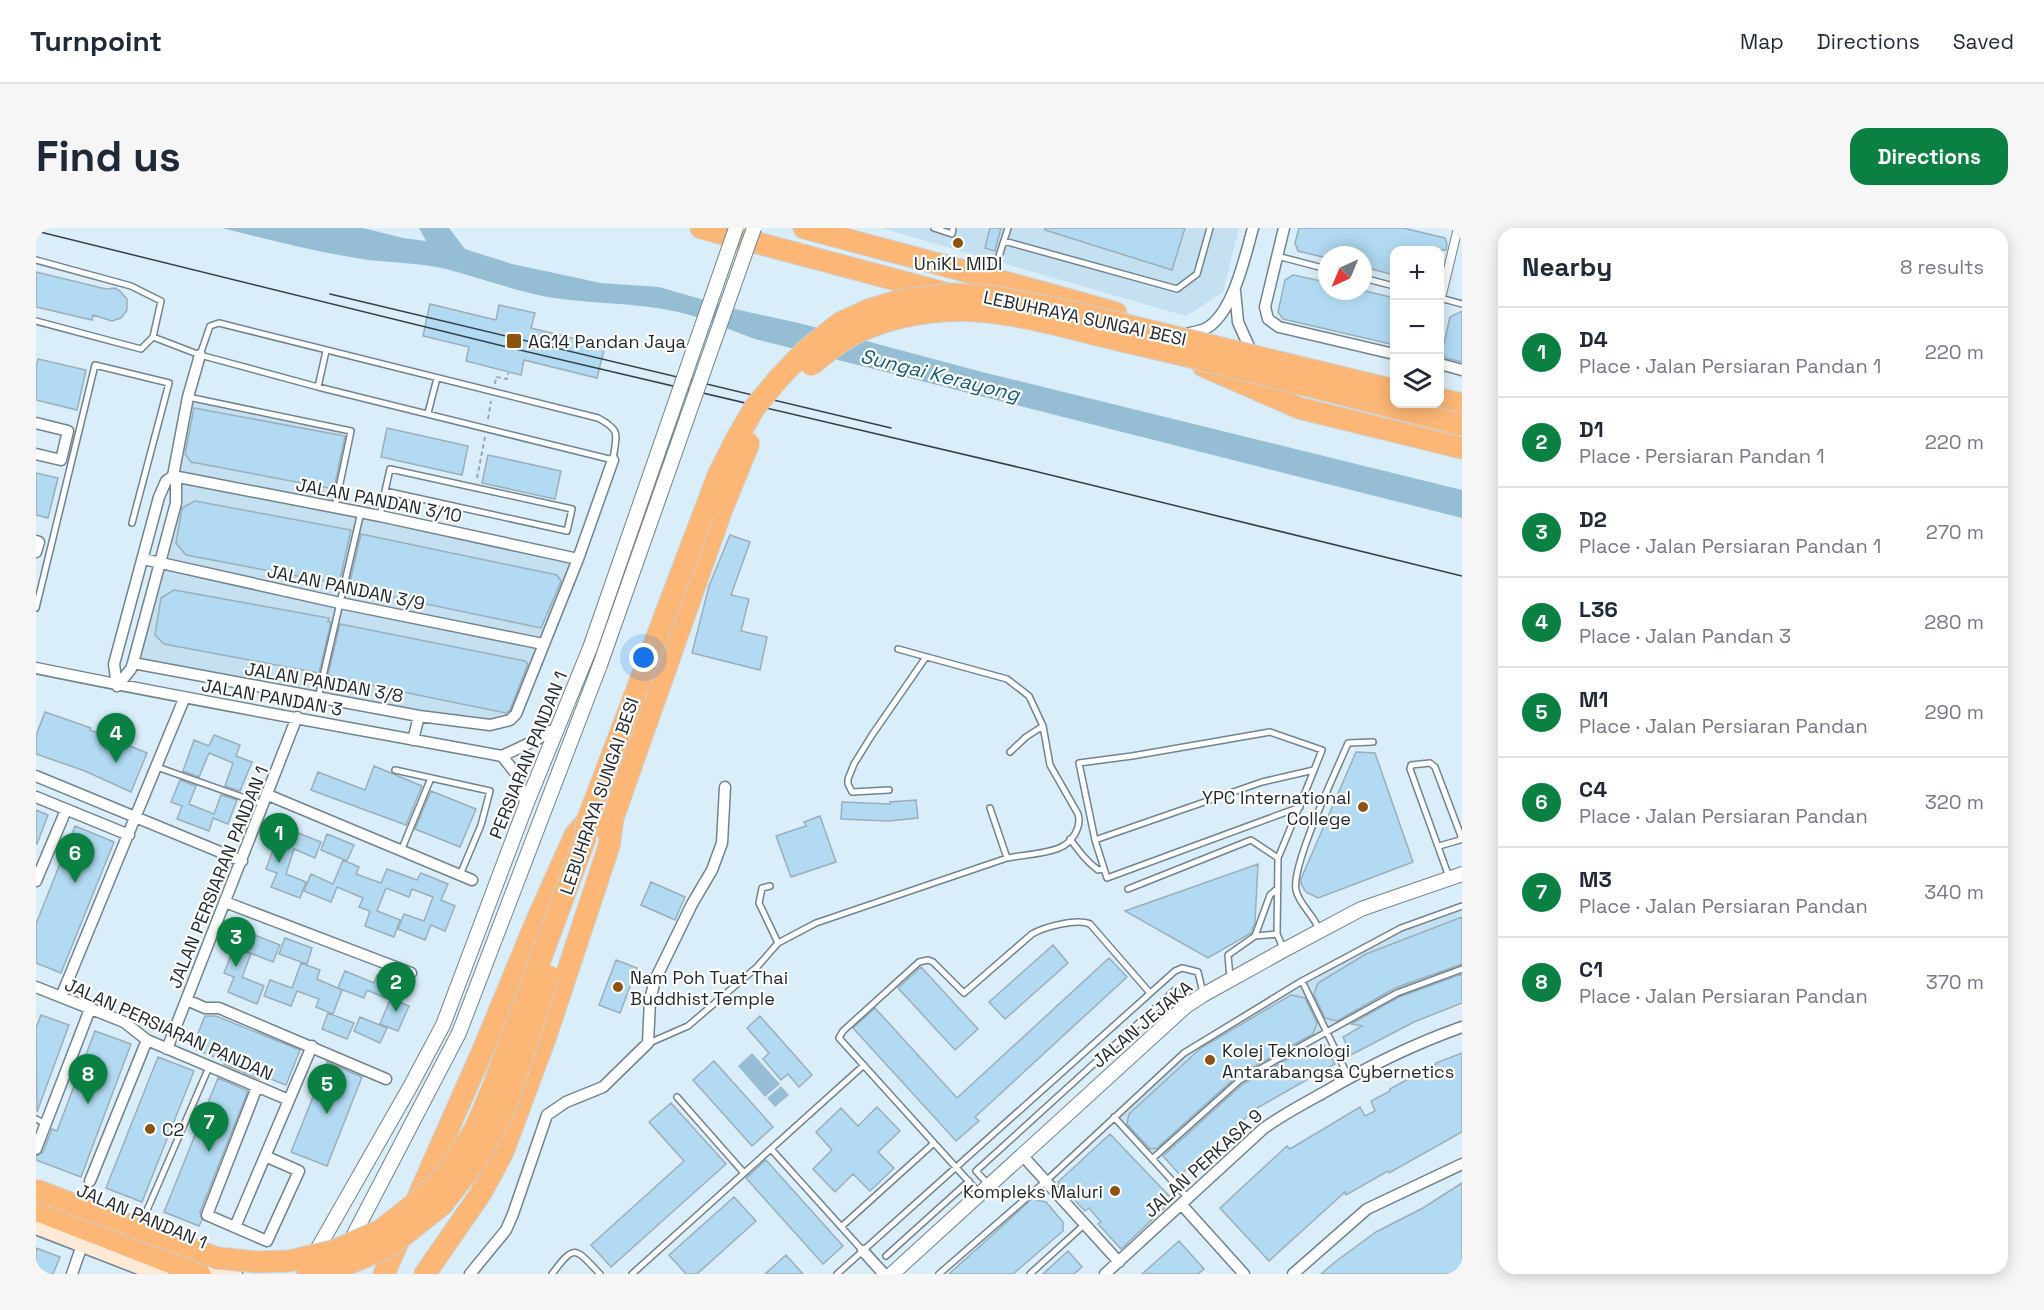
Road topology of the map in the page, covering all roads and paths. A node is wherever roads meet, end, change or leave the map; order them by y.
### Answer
1 (701, 228) edge
2 (736, 228) edge
3 (754, 228) edge
4 (804, 228) edge
5 (934, 228) edge
6 (953, 228) edge
7 (1008, 228) edge
8 (1210, 228) edge
9 (1253, 228) edge
10 (1284, 228) edge
11 (1458, 228) edge
12 (1004, 241) junction
13 (1277, 256) junction
14 (36, 260) edge
15 (1318, 267) edge
16 (993, 277) junction
17 (1372, 280) edge
18 (1444, 284) edge
19 (1390, 285) edge
20 (1235, 291) junction
21 (1444, 301) edge
22 (1462, 304) edge
23 (36, 321) edge
24 (1187, 334) junction
25 (153, 338) junction
26 (326, 351) junction
27 (1251, 351) junction
28 (1390, 353) edge
29 (200, 355) junction
30 (1201, 365) junction
31 (1444, 365) edge
32 (1462, 370) edge
33 (437, 378) junction
34 (318, 387) junction
35 (1390, 388) edge
36 (1390, 388) edge
37 (188, 397) junction
38 (1444, 401) edge
39 (1462, 405) edge
40 (428, 413) junction
41 (36, 423) edge
42 (1462, 425) edge
43 (1462, 434) edge
44 (1462, 448) edge
45 (36, 454) edge
46 (613, 460) junction
47 (172, 476) junction
48 (385, 491) junction
49 (335, 508) junction
50 (361, 513) junction
51 (380, 516) junction
52 (132, 523) dead end
53 (36, 541) edge
54 (36, 552) edge
55 (143, 559) junction
56 (578, 559) junction
57 (160, 563) junction
58 (340, 603) junction
59 (36, 608) edge
60 (543, 644) junction
61 (898, 649) dead end
62 (926, 657) junction
63 (133, 663) junction
64 (36, 668) edge
65 (117, 686) junction
66 (318, 698) junction
67 (184, 699) junction
68 (419, 716) junction
69 (297, 717) junction
70 (1043, 726) junction
71 (558, 727) junction
72 (413, 740) junction
73 (1373, 742) dead end
74 (1010, 752) dead end
75 (502, 756) junction
76 (157, 766) junction
77 (395, 770) dead end
78 (1314, 770) junction
79 (36, 776) edge
80 (430, 778) junction
81 (725, 787) dead end
82 (889, 790) dead end
83 (36, 797) edge
84 (266, 800) junction
85 (526, 806) junction
86 (1300, 807) junction
87 (990, 808) dead end
88 (66, 810) junction
89 (136, 817) junction
90 (613, 818) junction
91 (587, 821) junction
92 (129, 835) junction
93 (1070, 839) junction
94 (1095, 840) junction
95 (1439, 846) junction
96 (401, 851) junction
97 (1007, 858) junction
98 (1278, 858) junction
99 (242, 861) junction
100 (1104, 868) junction
101 (460, 875) junction
102 (1456, 876) edge
103 (472, 880) dead end
104 (36, 881) edge
105 (771, 886) dead end
106 (1278, 888) junction
107 (1128, 889) dead end
108 (225, 902) junction
109 (1462, 906) edge
110 (1319, 930) junction
111 (1277, 934) junction
112 (1255, 936) junction
113 (778, 943) junction
114 (1284, 950) junction
115 (1462, 969) edge
116 (411, 973) dead end
117 (1230, 980) junction
118 (1302, 981) junction
119 (36, 987) edge
120 (1150, 993) junction
121 (1203, 995) junction
122 (61, 998) junction
123 (187, 1000) junction
124 (1186, 1006) junction
125 (90, 1009) junction
126 (1462, 1027) edge
127 (1327, 1033) junction
128 (147, 1040) junction
129 (648, 1043) junction
130 (312, 1046) junction
131 (167, 1049) junction
132 (864, 1065) junction
133 (209, 1067) junction
134 (1349, 1078) junction
135 (386, 1079) dead end
136 (257, 1087) junction
137 (677, 1097) dead end
138 (289, 1100) junction
139 (1114, 1117) junction
140 (41, 1122) edge
141 (934, 1143) junction
142 (36, 1149) edge
143 (771, 1149) junction
144 (1022, 1155) junction
145 (265, 1156) junction
146 (436, 1156) junction
147 (1152, 1159) junction
148 (1462, 1164) edge
149 (956, 1167) junction
150 (493, 1173) junction
151 (744, 1173) junction
152 (90, 1180) dead end
153 (969, 1181) junction
154 (1046, 1181) junction
155 (985, 1189) junction
156 (36, 1191) edge
157 (1184, 1201) junction
158 (36, 1210) edge
159 (1084, 1224) junction
160 (36, 1226) edge
161 (235, 1227) junction
162 (841, 1227) junction
163 (136, 1234) junction
164 (82, 1245) junction
165 (320, 1246) junction
166 (863, 1251) junction
167 (886, 1256) dead end
168 (1119, 1262) junction
169 (343, 1268) edge
170 (229, 1273) edge
171 (72, 1274) edge
172 (160, 1274) edge
173 (200, 1274) edge
174 (305, 1274) edge
175 (384, 1274) edge
176 (425, 1274) edge
177 (470, 1274) edge
178 (552, 1274) edge
179 (600, 1274) edge
180 (632, 1274) edge
181 (837, 1274) edge
182 (884, 1274) edge
183 (892, 1274) edge
184 (939, 1274) edge
185 (1030, 1274) edge
186 (1105, 1274) edge
187 (1244, 1274) edge
188 (1293, 1274) edge

1 - 30 highway
2 - 71 street, PERSIARAN PANDAN 1, bridge
3 - 169 street, PERSIARAN PANDAN 1, bridge
4 - 16 highway
5 - 6 lane
7 - 12 lane
8 - 12 lane
9 - 20 street
10 - 13 street
11 - 18 street
12 - 16 lane
13 - 15 lane
13 - 28 street
14 - 25 lane
16 - 24 highway
17 - 19 lane
20 - 24 street
20 - 27 street
21 - 22 lane
23 - 25 lane
24 - 27 highway
25 - 29 lane
26 - 29 lane
26 - 33 lane
26 - 34 lane
27 - 35 highway
29 - 34 lane
29 - 37 street
30 - 43 highway
30 - 44 highway
31 - 32 street
33 - 40 lane
33 - 46 lane
34 - 40 lane
36 - 91 highway, LEBUHRAYA SUNGAI BESI, bridge
37 - 47 street
37 - 49 lane
38 - 39 highway
40 - 46 lane
41 - 45 street
42 - 90 highway, LEBUHRAYA SUNGAI BESI, bridge
46 - 56 street
47 - 49 street, JALAN PANDAN 3/10
47 - 55 street
47 - 57 street
48 - 48 lane
48 - 51 lane
49 - 50 street, JALAN PANDAN 3/10
50 - 51 street, JALAN PANDAN 3/10
50 - 58 lane
51 - 56 street, JALAN PANDAN 3/10
52 - 59 lane
53 - 54 street
55 - 57 street, JALAN PANDAN 3/9
55 - 65 street
56 - 60 street
57 - 58 street, JALAN PANDAN 3/9
57 - 63 street
58 - 60 street, JALAN PANDAN 3/9
58 - 66 lane
60 - 68 street, JALAN PANDAN 3/8
61 - 62 lane
62 - 70 lane
62 - 82 lane
63 - 65 street
63 - 66 street, JALAN PANDAN 3/8
64 - 65 street, JALAN PANDAN 3
65 - 67 street, JALAN PANDAN 3
66 - 68 street, JALAN PANDAN 3/8
67 - 69 street, JALAN PANDAN 3
67 - 76 street
68 - 72 street
69 - 72 street, JALAN PANDAN 3
69 - 84 street, JALAN PERSIARAN PANDAN 1
70 - 74 lane
70 - 93 lane
71 - 75 street
71 - 85 street, PERSIARAN PANDAN 1
72 - 75 street, JALAN PANDAN 3
73 - 110 lane
75 - 85 street
76 - 84 lane
76 - 89 street
77 - 80 lane
78 - 86 lane
78 - 94 lane
78 - 94 lane
79 - 89 street
80 - 96 lane
80 - 101 lane
81 - 129 street
83 - 88 street
84 - 96 street
84 - 99 street, JALAN PERSIARAN PANDAN 1
85 - 165 street, PERSIARAN PANDAN 1
86 - 98 lane
86 - 100 lane
87 - 97 lane
88 - 92 street
88 - 104 street
89 - 92 street
89 - 99 street
90 - 150 highway
90 - 174 highway, LEBUHRAYA SUNGAI BESI, bridge
91 - 146 highway
91 - 156 highway, LEBUHRAYA SUNGAI BESI, bridge
92 - 122 street
93 - 97 lane
93 - 100 lane
94 - 100 lane
95 - 95 lane
95 - 102 lane
96 - 101 street
97 - 113 lane
98 - 106 lane
98 - 107 lane
99 - 108 street, JALAN PERSIARAN PANDAN 1
101 - 103 street
102 - 110 street, JALAN JEJAKA
105 - 113 lane
106 - 111 lane
106 - 112 lane
108 - 116 street
108 - 123 street, JALAN PERSIARAN PANDAN 1
109 - 118 lane
110 - 114 street, JALAN JEJAKA
111 - 112 lane
111 - 114 lane
112 - 117 lane
113 - 129 lane
114 - 117 street, JALAN JEJAKA
115 - 127 lane
117 - 121 street, JALAN JEJAKA
118 - 127 lane
118 - 139 lane
119 - 122 street, JALAN PERSIARAN PANDAN
120 - 121 lane
120 - 132 lane
120 - 149 lane
121 - 124 street, JALAN JEJAKA
122 - 125 street, JALAN PERSIARAN PANDAN
123 - 130 street
123 - 131 street, JALAN PERSIARAN PANDAN 1
124 - 144 street, JALAN JEJAKA
124 - 155 lane
125 - 128 street, JALAN PERSIARAN PANDAN
125 - 140 street
126 - 134 street, JALAN PERKASA 9
127 - 134 lane
127 - 147 lane
128 - 131 street, JALAN PERSIARAN PANDAN
128 - 152 street
129 - 177 street
130 - 135 street
130 - 138 street
131 - 133 street, JALAN PERSIARAN PANDAN
132 - 141 lane
132 - 143 lane
133 - 136 street, JALAN PERSIARAN PANDAN
133 - 163 lane
134 - 157 street, JALAN PERKASA 9
136 - 138 street, JALAN PERSIARAN PANDAN
136 - 161 street
137 - 151 lane
138 - 145 street
139 - 147 lane
139 - 154 lane
140 - 142 street
141 - 149 lane
141 - 162 lane
143 - 151 lane
143 - 162 lane
144 - 154 street
144 - 155 street, JALAN JEJAKA
145 - 161 street
145 - 161 street
146 - 150 highway
146 - 175 highway
147 - 157 lane
148 - 188 street
149 - 153 lane
149 - 166 lane
150 - 176 highway
151 - 180 lane
153 - 155 lane
153 - 167 lane
154 - 159 street
154 - 184 lane
155 - 183 street, JALAN JEJAKA
156 - 163 main road, JALAN PANDAN 1
157 - 168 street, JALAN PERKASA 9
157 - 187 street
158 - 173 highway
159 - 168 street
159 - 185 lane
160 - 164 main road
162 - 166 lane
163 - 170 main road, JALAN PANDAN 1
164 - 171 street
164 - 172 main road
165 - 170 main road
165 - 174 street, PERSIARAN PANDAN 1
166 - 181 lane
166 - 182 street
168 - 186 street, JALAN PERKASA 9
178 - 179 lane

